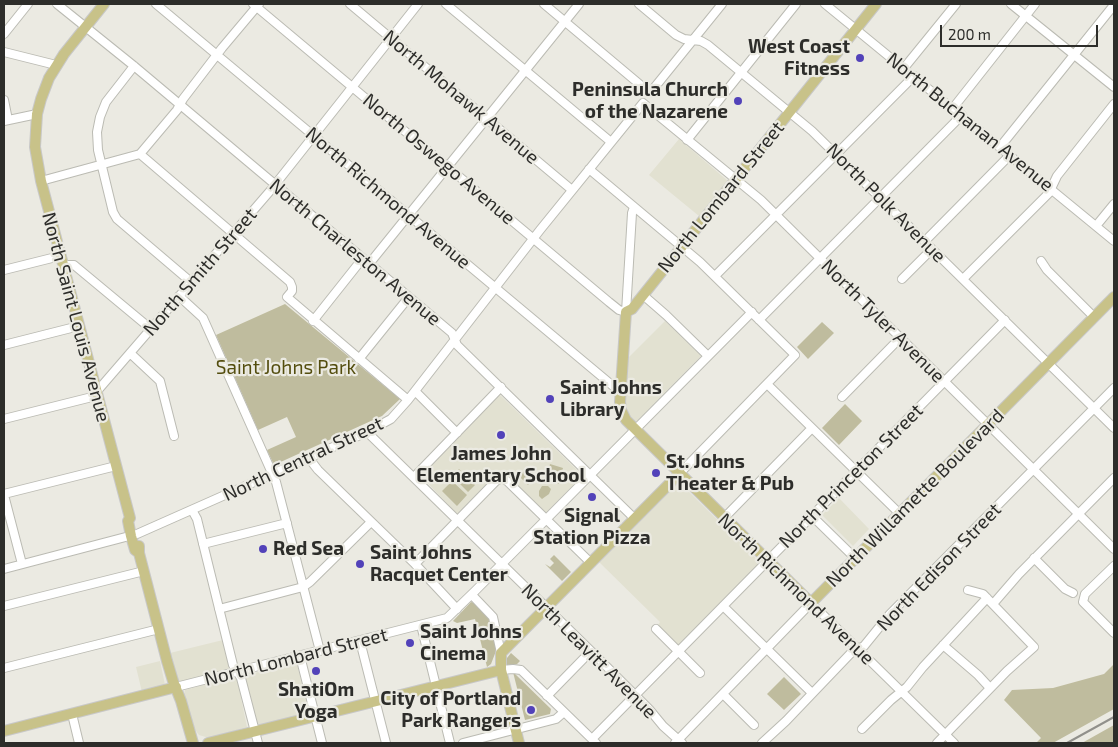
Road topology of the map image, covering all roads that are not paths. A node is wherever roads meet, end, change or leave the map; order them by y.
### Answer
1 (28, 4) edge
2 (57, 4) edge
3 (104, 4) edge
4 (156, 4) edge
5 (350, 4) edge
6 (418, 4) edge
7 (446, 4) edge
8 (544, 4) edge
9 (580, 4) edge
10 (639, 4) edge
11 (722, 4) edge
12 (796, 4) edge
13 (825, 4) edge
14 (876, 4) edge
15 (956, 4) edge
16 (1011, 4) edge
17 (1035, 4) edge
18 (257, 5) edge
19 (1114, 5) edge
20 (1026, 16) junction
21 (565, 21) junction
22 (86, 27) junction
23 (856, 28) junction
24 (4, 34) edge
25 (391, 38) junction
26 (692, 40) junction
27 (4, 52) edge
28 (217, 55) junction
29 (1075, 55) junction
30 (56, 65) junction
31 (134, 66) junction
32 (904, 68) junction
33 (525, 70) junction
34 (741, 73) junction
35 (914, 76) junction
36 (352, 87) junction
37 (1114, 87) edge
38 (4, 100) edge
39 (643, 102) joint
40 (1114, 104) edge
41 (180, 105) junction
42 (952, 108) junction
43 (789, 113) junction
44 (37, 114) junction
45 (962, 115) junction
46 (486, 118) junction
47 (6, 120) edge
48 (313, 135) junction
49 (687, 140) junction
50 (611, 142) junction
51 (1000, 147) junction
52 (140, 154) junction
53 (836, 154) junction
54 (1010, 155) junction
55 (101, 165) junction
56 (447, 166) junction
57 (589, 169) junction
58 (735, 180) junction
59 (41, 181) junction
60 (275, 184) junction
61 (1051, 189) junction
62 (572, 190) junction
63 (880, 198) junction
64 (1114, 204) edge
65 (634, 207) junction
66 (776, 215) junction
67 (408, 216) junction
68 (1096, 226) junction
69 (233, 234) junction
70 (534, 239) junction
71 (925, 241) junction
72 (1114, 241) edge
73 (682, 247) junction
74 (932, 248) junction
75 (820, 259) junction
76 (62, 260) junction
77 (367, 261) junction
78 (1041, 261) dead end
79 (4, 270) edge
80 (715, 276) junction
81 (902, 279) dead end
82 (963, 279) junction
83 (191, 282) junction
84 (495, 288) junction
85 (642, 295) junction
86 (179, 296) junction
87 (409, 297) junction
88 (1113, 299) edge
89 (626, 312) junction
90 (752, 312) junction
91 (1094, 317) junction
92 (759, 320) junction
93 (1005, 320) junction
94 (313, 321) junction
95 (79, 326) junction
96 (151, 329) junction
97 (900, 338) junction
98 (455, 340) junction
99 (4, 345) edge
100 (130, 353) junction
101 (708, 356) junction
102 (359, 359) junction
103 (1048, 363) junction
104 (945, 382) junction
105 (767, 384) junction
106 (501, 388) junction
107 (1114, 388) edge
108 (621, 390) junction
109 (96, 391) junction
110 (415, 391) junction
111 (842, 397) dead end
112 (408, 400) junction
113 (1094, 408) junction
114 (4, 419) edge
115 (988, 424) junction
116 (812, 428) junction
117 (1114, 428) edge
118 (635, 430) junction
119 (367, 432) junction
120 (457, 433) junction
121 (174, 436) dead end
122 (308, 457) junction
123 (116, 466) junction
124 (1034, 470) junction
125 (856, 472) junction
126 (680, 473) junction
127 (272, 474) junction
128 (590, 475) junction
129 (414, 477) junction
130 (1114, 478) edge
131 (4, 495) edge
132 (192, 510) junction
133 (899, 513) junction
134 (1078, 514) junction
135 (812, 516) junction
136 (724, 518) junction
137 (546, 519) junction
138 (635, 519) junction
139 (458, 520) junction
140 (371, 522) junction
141 (287, 524) junction
142 (134, 535) junction
143 (203, 544) junction
144 (1114, 549) edge
145 (855, 558) junction
146 (1034, 558) junction
147 (768, 561) junction
148 (591, 563) junction
149 (22, 564) junction
150 (415, 564) junction
151 (503, 564) junction
152 (1114, 566) edge
153 (4, 569) edge
154 (144, 571) junction
155 (303, 587) junction
156 (968, 590) dead end
157 (1073, 593) dead end
158 (472, 595) junction
159 (987, 598) junction
160 (811, 604) junction
161 (993, 604) junction
162 (4, 606) edge
163 (723, 606) junction
164 (547, 607) junction
165 (219, 609) junction
166 (457, 609) junction
167 (421, 625) junction
168 (159, 629) junction
169 (656, 629) dead end
170 (1114, 633) edge
171 (360, 641) junction
172 (943, 645) junction
173 (858, 649) junction
174 (767, 650) junction
175 (320, 651) junction
176 (591, 651) junction
177 (679, 651) junction
178 (501, 653) junction
179 (300, 656) junction
180 (4, 668) edge
181 (501, 670) junction
182 (238, 672) junction
183 (700, 673) dead end
184 (436, 686) junction
185 (176, 687) junction
186 (990, 688) junction
187 (901, 692) junction
188 (812, 693) junction
189 (635, 695) junction
190 (724, 695) junction
191 (547, 696) junction
192 (375, 702) junction
193 (564, 712) junction
194 (72, 714) junction
195 (316, 716) junction
196 (754, 725) dead end
197 (862, 729) dead end
198 (516, 730) junction
199 (4, 731) edge
200 (255, 732) junction
201 (945, 735) junction
202 (594, 741) edge
203 (679, 742) edge
204 (79, 743) edge
205 (193, 743) edge
206 (208, 743) edge
207 (258, 743) edge
208 (322, 743) edge
209 (386, 743) edge
210 (450, 743) edge
211 (463, 743) edge
212 (520, 743) edge
213 (762, 743) edge
214 (937, 743) edge
215 (954, 743) edge

1 - 24 street
2 - 22 street, North Charleston Avenue
3 - 22 main road, North Saint Louis Avenue
4 - 28 street, North Richmond Avenue
5 - 25 street, North Mohawk Avenue
6 - 25 street, North Smith Street
7 - 33 street
8 - 21 street
9 - 21 street
10 - 26 street, North Polk Avenue
11 - 26 street
12 - 34 street
13 - 23 street, North Buchanan Avenue
14 - 23 main road, North Lombard Street
15 - 32 street
16 - 20 street
17 - 20 street
18 - 28 street
18 - 36 street, North Oswego Avenue
19 - 29 street
20 - 29 street
20 - 42 street
21 - 26 street
21 - 33 street
22 - 30 main road, North Saint Louis Avenue
22 - 31 street, North Charleston Avenue
23 - 32 street, North Buchanan Avenue
23 - 43 main road, North Lombard Street
25 - 36 street, North Smith Street
25 - 46 street, North Mohawk Avenue
26 - 34 street, North Polk Avenue
27 - 30 street
28 - 41 street
28 - 48 street, North Richmond Avenue
29 - 37 street
29 - 51 street
30 - 44 main road, North Saint Louis Avenue
31 - 41 street, North Charleston Avenue
31 - 55 street
32 - 35 street, North Buchanan Avenue
33 - 46 street
33 - 50 street
34 - 43 street, North Polk Avenue
34 - 49 street
35 - 42 street, North Buchanan Avenue
35 - 53 street
36 - 48 street, North Smith Street
36 - 56 street, North Oswego Avenue
38 - 47 street
39 - 49 street, North Tyler Avenue
39 - 50 street, North Central Street
40 - 61 street
41 - 52 street
41 - 60 street, North Charleston Avenue
42 - 45 street, North Buchanan Avenue
43 - 53 street, North Polk Avenue
43 - 58 main road, North Lombard Street
44 - 47 street
44 - 59 main road, North Saint Louis Avenue
45 - 51 street, North Buchanan Avenue
45 - 63 street
46 - 56 street
46 - 62 street, North Mohawk Avenue
48 - 60 street, North Smith Street
48 - 67 street, North Richmond Avenue
49 - 58 street, North Tyler Avenue
50 - 57 street, North Central Street
51 - 54 street, North Buchanan Avenue
52 - 55 street
52 - 69 street
53 - 63 street, North Polk Avenue
53 - 66 street
54 - 61 street, North Buchanan Avenue
54 - 71 street
55 - 59 street
55 - 83 street
56 - 67 street
56 - 70 street, North Oswego Avenue
57 - 62 street, North Central Street
57 - 65 street
58 - 66 street, North Tyler Avenue
58 - 73 main road, North Lombard Street
59 - 76 main road, North Saint Louis Avenue
60 - 69 street, North Smith Street
60 - 77 street, North Charleston Avenue
61 - 68 street, North Buchanan Avenue
61 - 82 street
62 - 70 street, North Central Street
63 - 71 street, North Polk Avenue
63 - 75 street
64 - 68 street
65 - 73 street
65 - 89 street
66 - 75 street, North Tyler Avenue
66 - 80 street
67 - 77 street
67 - 84 street, North Richmond Avenue
68 - 72 street, North Buchanan Avenue
69 - 83 street, North Smith Street
69 - 94 street
70 - 84 street, North Central Street
70 - 89 street, North Oswego Avenue
71 - 74 street, North Polk Avenue
73 - 80 street
73 - 85 main road, North Lombard Street
74 - 81 street
74 - 82 street, North Polk Avenue
75 - 92 street
75 - 97 street, North Tyler Avenue
76 - 79 street
76 - 95 main road, North Saint Louis Avenue
76 - 96 street
77 - 87 street, North Charleston Avenue
77 - 94 street
78 - 91 street
80 - 90 street
82 - 93 street, North Polk Avenue
83 - 86 street, North Smith Street
84 - 98 street, North Central Street
84 - 108 street, North Richmond Avenue
85 - 89 main road, North Lombard Street
85 - 101 street
86 - 96 street, North Smith Street
86 - 127 street
87 - 98 street, North Charleston Avenue
87 - 102 street
88 - 91 main road, North Willamette Boulevard
89 - 108 main road
90 - 92 street
90 - 101 street, North Lombard Street
91 - 103 main road, North Willamette Boulevard
92 - 105 street
93 - 103 street, North Polk Avenue
93 - 104 street, North Princeton Street
94 - 102 street
95 - 99 street
95 - 109 main road, North Saint Louis Avenue
96 - 100 street, North Smith Street
97 - 104 street, North Tyler Avenue
97 - 111 street
98 - 106 street, North Charleston Avenue
98 - 110 street, North Central Street
100 - 109 street, North Smith Street
100 - 121 street
101 - 118 street, North Lombard Street
102 - 112 street
103 - 113 street, North Polk Avenue
103 - 115 main road, North Willamette Boulevard
104 - 115 street, North Tyler Avenue
104 - 125 street, North Princeton Street
105 - 116 street
105 - 126 street
106 - 120 street
106 - 128 street, North Charleston Avenue
107 - 113 street, North Edison Street
108 - 118 main road, North Richmond Avenue
109 - 114 street, North Smith Street
109 - 123 main road, North Saint Louis Avenue
110 - 112 street, North Central Street
110 - 120 street
112 - 119 street, North Central Street
113 - 117 street, North Polk Avenue
113 - 124 street, North Edison Street
115 - 124 street, North Tyler Avenue
115 - 133 main road, North Willamette Boulevard
116 - 125 street
116 - 136 street
118 - 126 main road, North Richmond Avenue
118 - 128 street, North Lombard Street
119 - 122 street, North Central Street
119 - 129 street, North Leavitt Avenue
120 - 129 street
122 - 127 street, North Central Street
122 - 140 street
123 - 131 street
123 - 142 main road, North Saint Louis Avenue
124 - 134 street, North Tyler Avenue
124 - 173 street, North Edison Street
125 - 133 street
125 - 135 street, North Princeton Street
126 - 136 main road, North Richmond Avenue
126 - 138 main road
127 - 132 street, North Central Street
127 - 141 street
128 - 137 street, North Lombard Street
128 - 138 street, North Charleston Avenue
129 - 139 street, North Leavitt Avenue
130 - 134 street
131 - 149 street
132 - 142 street, North Central Street
132 - 143 street
133 - 145 main road, North Willamette Boulevard
134 - 144 street, North Tyler Avenue
134 - 146 street
135 - 145 street
135 - 147 street, North Princeton Street
136 - 147 main road, North Richmond Avenue
137 - 139 street
137 - 148 street
137 - 151 street, North Lombard Street
138 - 148 main road
139 - 150 street
139 - 151 street, North Leavitt Avenue
140 - 150 street
140 - 155 street
141 - 143 street
141 - 155 street
142 - 149 street, North Central Street
142 - 154 main road, North Saint Louis Avenue
143 - 165 street
145 - 160 main road, North Willamette Boulevard
146 - 157 street
146 - 161 street
147 - 160 main road, North Richmond Avenue
147 - 163 street, North Princeton Street
148 - 164 main road
149 - 153 street, North Central Street
150 - 166 street
151 - 158 street, North Lombard Street
151 - 164 street, North Leavitt Avenue
152 - 170 street
154 - 162 street
154 - 168 main road, North Saint Louis Avenue
155 - 165 street
155 - 175 street
156 - 159 street
158 - 166 street, North Lombard Street
158 - 178 street
159 - 161 street
159 - 172 street
160 - 173 street, North Richmond Avenue
160 - 174 street, North Willamette Boulevard
161 - 186 street
163 - 174 street
163 - 177 street, North Princeton Street
164 - 176 street, North Leavitt Avenue
164 - 178 main road
165 - 182 street
166 - 167 street, North Lombard Street
167 - 171 street, North Lombard Street
167 - 184 street
168 - 180 street
168 - 185 main road, North Saint Louis Avenue
169 - 177 street
171 - 175 street, North Lombard Street
171 - 192 street
172 - 186 street
172 - 187 street
173 - 187 street, North Richmond Avenue
173 - 188 street, North Edison Street
174 - 188 street
174 - 190 street, North Willamette Boulevard
175 - 179 street, North Lombard Street
176 - 189 street, North Leavitt Avenue
176 - 191 street
177 - 183 street
177 - 189 street, North Princeton Street
178 - 181 main road
179 - 182 street, North Lombard Street
179 - 195 street
181 - 184 main road
181 - 191 street
181 - 198 main road
182 - 185 street, North Lombard Street
182 - 200 street
184 - 192 main road
184 - 210 street
185 - 194 main road, North Lombard Street
185 - 205 main road, North Saint Louis Avenue
186 - 201 street
187 - 197 street
187 - 201 street, North Richmond Avenue
188 - 213 street, North Edison Street
189 - 202 street, North Princeton Street
189 - 203 street, North Leavitt Avenue
190 - 196 street
190 - 203 street, North Willamette Boulevard
191 - 193 street
192 - 195 main road
192 - 209 street
193 - 198 street
193 - 202 street
194 - 199 main road, North Lombard Street
194 - 204 street
195 - 200 main road
195 - 208 street
198 - 211 street
198 - 212 main road
200 - 206 main road
200 - 207 street
201 - 214 street
201 - 215 street, North Richmond Avenue

